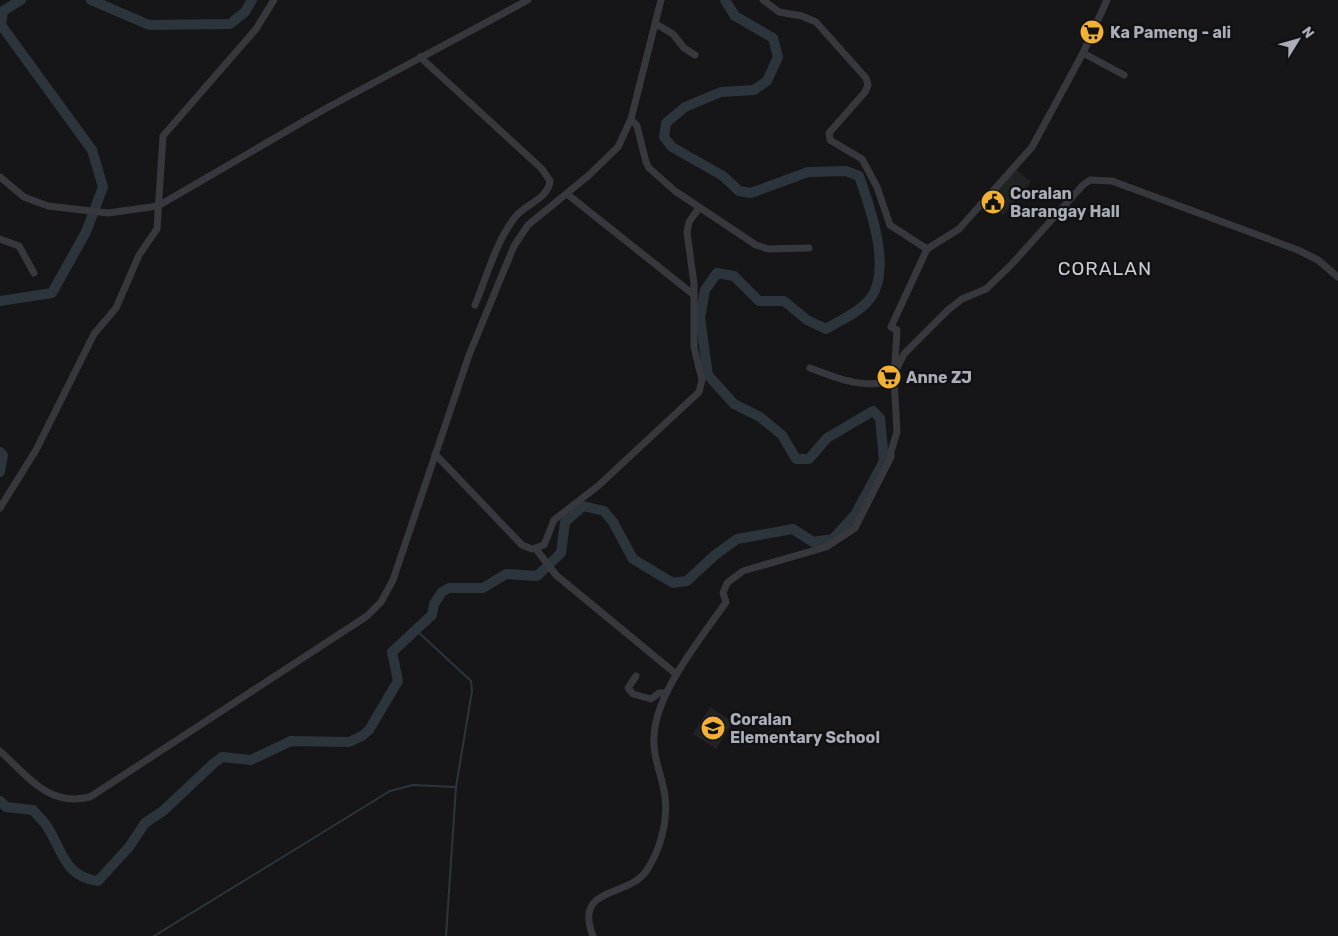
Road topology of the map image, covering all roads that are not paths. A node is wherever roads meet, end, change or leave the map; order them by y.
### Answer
1 (274, 0) edge
2 (528, 0) edge
3 (661, 0) edge
4 (763, 0) edge
5 (1107, 0) edge
6 (656, 24) junction
7 (1083, 53) junction
8 (695, 55) dead end
9 (420, 57) junction
10 (1124, 75) dead end
11 (631, 119) junction
12 (0, 177) edge
13 (567, 194) junction
14 (538, 200) junction
15 (158, 206) junction
16 (699, 208) junction
17 (545, 210) junction
18 (0, 239) edge
19 (809, 248) dead end
20 (927, 249) junction
21 (34, 273) dead end
22 (1338, 277) edge
23 (694, 295) junction
24 (475, 305) dead end
25 (810, 368) dead end
26 (894, 376) junction
27 (435, 454) junction
28 (0, 508) edge
29 (536, 549) junction
30 (676, 674) junction
31 (636, 676) dead end
32 (666, 693) junction
33 (0, 751) edge
34 (593, 936) edge

1 - 15 street
2 - 9 street
3 - 6 street
4 - 20 street
5 - 7 street
6 - 8 street
6 - 11 street
7 - 10 street
7 - 20 street
9 - 14 street
9 - 15 street
11 - 13 street
11 - 16 street
12 - 15 street
13 - 17 street
13 - 23 street
14 - 17 street
14 - 24 street
15 - 28 street
16 - 19 street
16 - 23 street
17 - 27 street
18 - 21 street
20 - 26 street
22 - 26 street
23 - 29 street
25 - 26 street
26 - 30 street
27 - 29 street
27 - 33 street
29 - 30 street
30 - 32 street
31 - 32 street
32 - 34 street

